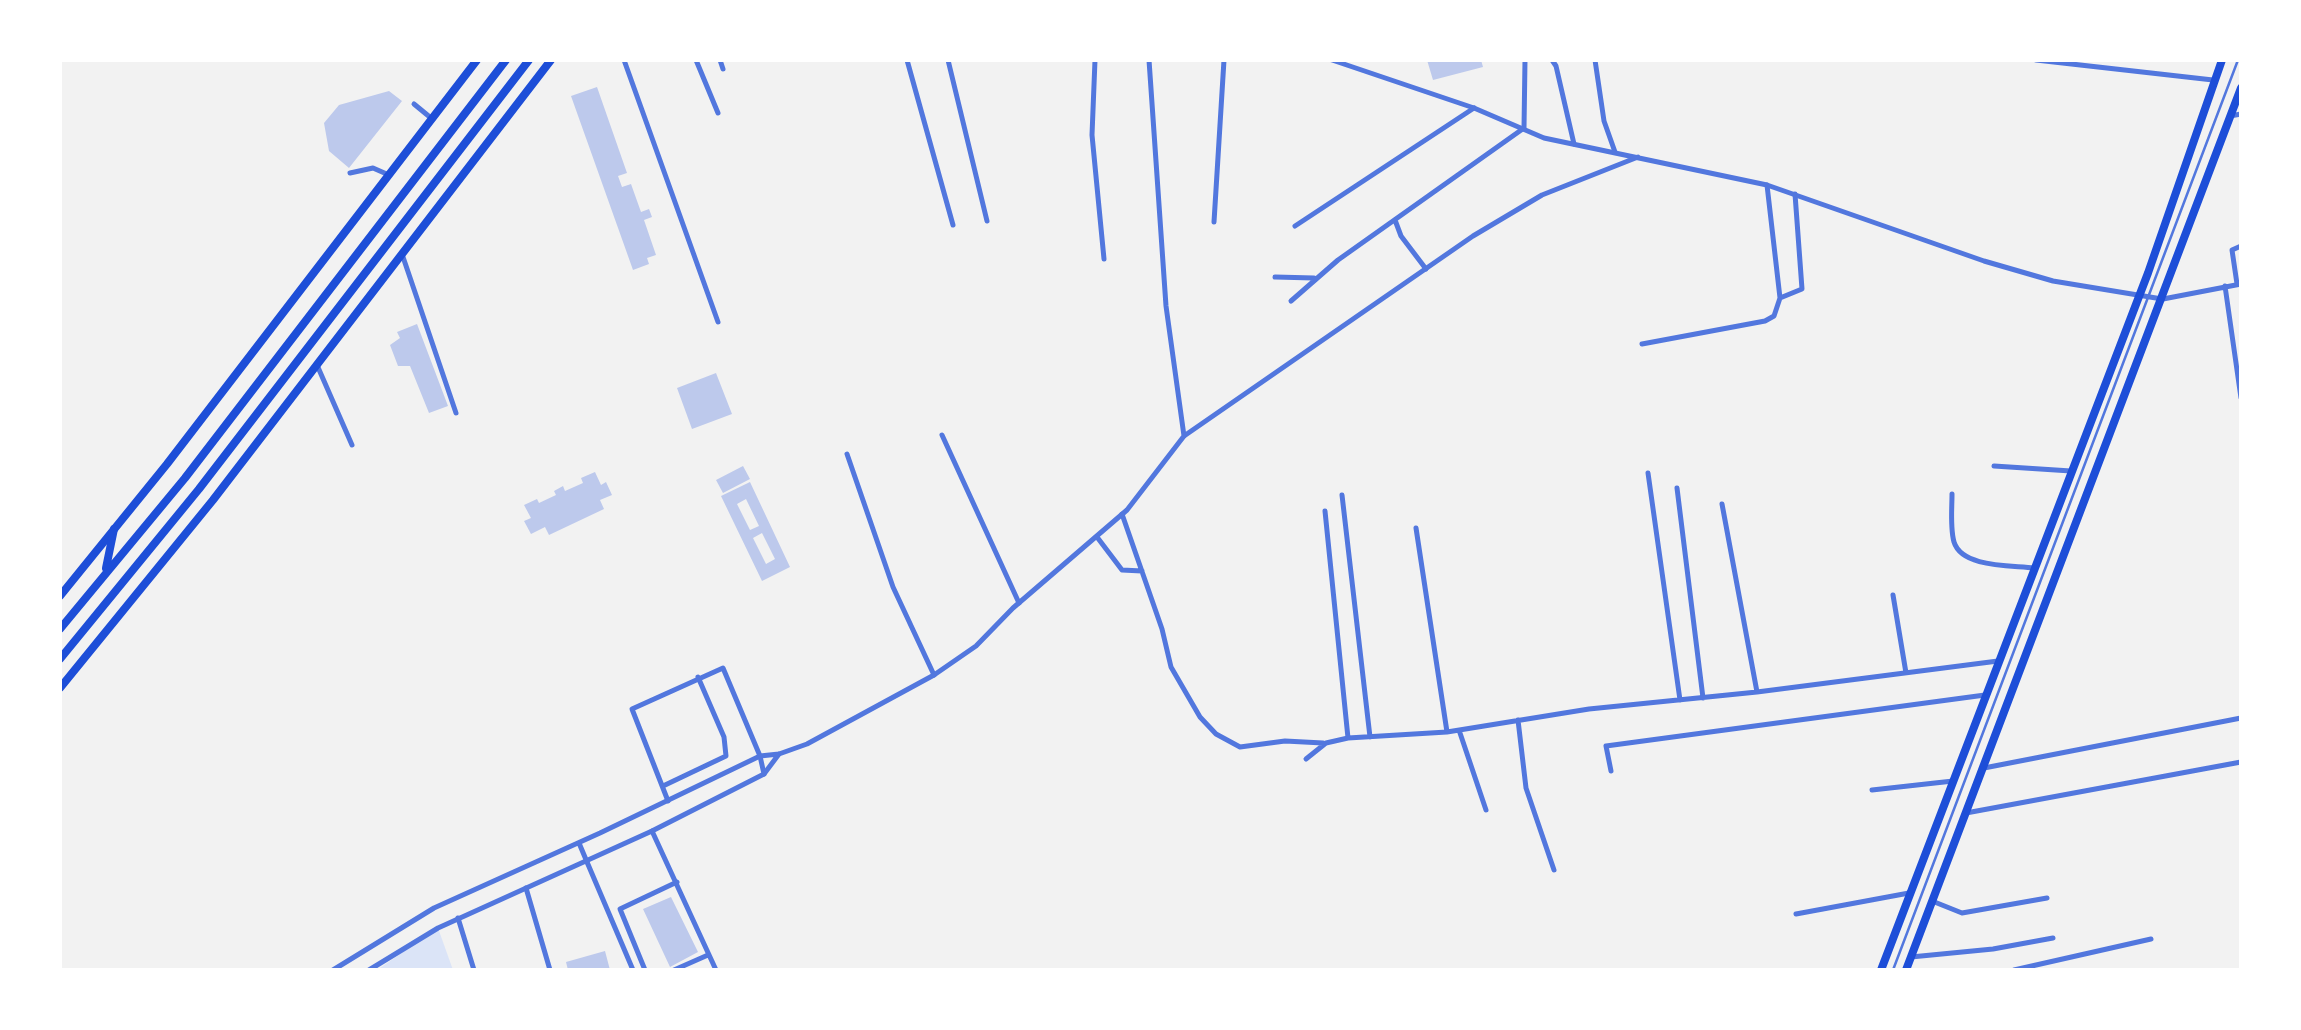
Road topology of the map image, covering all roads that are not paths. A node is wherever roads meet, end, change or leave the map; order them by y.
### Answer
1 (477, 60) edge
2 (506, 60) edge
3 (529, 60) edge
4 (551, 60) edge
5 (624, 60) edge
6 (696, 60) edge
7 (720, 60) edge
8 (907, 60) edge
9 (948, 60) edge
10 (1095, 60) edge
11 (1149, 60) edge
12 (1224, 60) edge
13 (1332, 60) edge
14 (1525, 60) edge
15 (1552, 60) edge
16 (1596, 60) edge
17 (2036, 60) edge
18 (2222, 60) edge
19 (2238, 60) edge
20 (723, 69) dead end
21 (2212, 80) junction
22 (2241, 88) edge
23 (414, 104) dead end
24 (1474, 108) junction
25 (718, 113) dead end
26 (2241, 114) edge
27 (2230, 116) junction
28 (432, 118) junction
29 (1524, 128) junction
30 (1574, 144) junction
31 (1615, 152) junction
32 (1638, 157) junction
33 (350, 173) dead end
34 (389, 175) junction
35 (1766, 185) junction
36 (1795, 194) junction
37 (1396, 220) junction
38 (987, 221) dead end
39 (1214, 222) dead end
40 (953, 225) dead end
41 (1295, 226) dead end
42 (2241, 246) edge
43 (402, 254) junction
44 (1104, 260) dead end
45 (1426, 268) junction
46 (1275, 277) dead end
47 (1314, 278) junction
48 (2239, 284) edge
49 (2225, 286) junction
50 (2144, 296) junction
51 (1780, 298) junction
52 (2162, 300) junction
53 (1291, 301) dead end
54 (718, 322) dead end
55 (1642, 344) dead end
56 (317, 364) junction
57 (2241, 398) edge
58 (456, 414) dead end
59 (942, 435) dead end
60 (1184, 436) junction
61 (352, 445) dead end
62 (848, 454) dead end
63 (1994, 466) dead end
64 (2070, 471) junction
65 (1648, 473) dead end
66 (1678, 488) dead end
67 (1342, 494) dead end
68 (1952, 494) dead end
69 (1722, 504) dead end
70 (1325, 511) dead end
71 (1122, 514) junction
72 (1416, 528) dead end
73 (114, 529) junction
74 (1097, 537) junction
75 (2034, 568) junction
76 (1142, 571) junction
77 (105, 573) junction
78 (1894, 595) dead end
79 (60, 596) edge
80 (1019, 603) junction
81 (60, 629) edge
82 (60, 660) edge
83 (1998, 660) junction
84 (1906, 673) junction
85 (934, 675) junction
86 (698, 677) junction
87 (60, 688) edge
88 (1757, 692) junction
89 (1985, 695) junction
90 (1704, 698) junction
91 (1680, 700) junction
92 (2241, 718) edge
93 (1518, 720) junction
94 (1459, 730) junction
95 (1448, 732) junction
96 (1370, 737) junction
97 (1348, 738) junction
98 (1326, 744) junction
99 (778, 754) junction
100 (760, 756) junction
101 (1306, 758) dead end
102 (2241, 762) edge
103 (1984, 768) junction
104 (1611, 771) dead end
105 (764, 774) junction
106 (1953, 781) junction
107 (663, 786) junction
108 (1872, 790) dead end
109 (669, 801) junction
110 (1486, 810) dead end
111 (1966, 813) junction
112 (652, 831) junction
113 (579, 843) junction
114 (587, 862) junction
115 (1554, 870) dead end
116 (677, 882) junction
117 (526, 888) junction
118 (1908, 894) junction
119 (2046, 898) dead end
120 (1932, 902) junction
121 (1796, 914) dead end
122 (458, 918) junction
123 (2053, 938) dead end
124 (2151, 939) dead end
125 (709, 955) junction
126 (1911, 958) junction
127 (332, 970) edge
128 (369, 970) edge
129 (474, 970) edge
130 (550, 970) edge
131 (633, 970) edge
132 (645, 970) edge
133 (674, 970) edge
134 (716, 970) edge
135 (1881, 970) edge
136 (1894, 970) edge
137 (1906, 970) edge
138 (2014, 970) edge

1 - 28 main road
2 - 77 main road
3 - 82 main road
4 - 43 main road
5 - 54 street
6 - 25 street
7 - 20 street
8 - 40 street
9 - 38 street
10 - 44 street
11 - 60 street
12 - 39 street
13 - 24 street
14 - 29 street
15 - 30 street
16 - 31 street
17 - 21 street
18 - 21 main road
19 - 50 lane
21 - 50 main road
22 - 27 main road
23 - 28 street
24 - 29 street
24 - 41 street
26 - 27 street
27 - 52 main road
28 - 34 main road
29 - 30 street
29 - 37 street
30 - 31 street
31 - 32 street
32 - 35 street
32 - 45 street
33 - 34 street
34 - 73 main road
35 - 36 street
35 - 51 street
36 - 50 street
36 - 51 street
37 - 45 street
37 - 47 street
42 - 48 street
43 - 56 main road
43 - 58 street
45 - 60 street
46 - 47 street
47 - 53 street
48 - 49 street
49 - 52 street
49 - 57 street
50 - 52 street
50 - 64 main road
50 - 136 lane
51 - 55 street
52 - 103 main road
56 - 61 street
56 - 87 main road
59 - 80 street
60 - 71 street
62 - 85 street
63 - 64 street
64 - 75 main road
65 - 91 street
66 - 90 street
67 - 96 street
68 - 75 street
69 - 88 street
70 - 97 street
71 - 74 street
71 - 76 street
72 - 95 street
73 - 77 main road
73 - 79 main road
74 - 76 street
74 - 80 street
75 - 83 main road
76 - 98 street
77 - 81 main road
78 - 84 street
80 - 85 street
83 - 84 street
83 - 89 main road
84 - 88 street
85 - 99 street
86 - 100 street
86 - 107 street
86 - 107 street
88 - 90 street
89 - 104 street
89 - 106 main road
90 - 91 street
91 - 93 street
92 - 103 street
93 - 94 street
93 - 115 street
94 - 95 street
94 - 110 street
95 - 96 street
96 - 97 street
97 - 98 street
98 - 101 street
99 - 100 street
99 - 105 street
100 - 105 street
100 - 109 street
102 - 111 street
103 - 111 main road
105 - 112 street
106 - 108 street
106 - 118 main road
107 - 109 street
109 - 113 street
111 - 120 main road
112 - 114 street
112 - 116 street
113 - 114 street
113 - 127 street
114 - 117 street
114 - 131 street
116 - 125 street
116 - 132 street
117 - 122 street
117 - 130 street
118 - 121 street
118 - 135 main road
119 - 120 street
120 - 126 main road
122 - 128 street
122 - 129 street
123 - 126 street
124 - 138 street
125 - 133 street
125 - 134 street
126 - 137 main road

